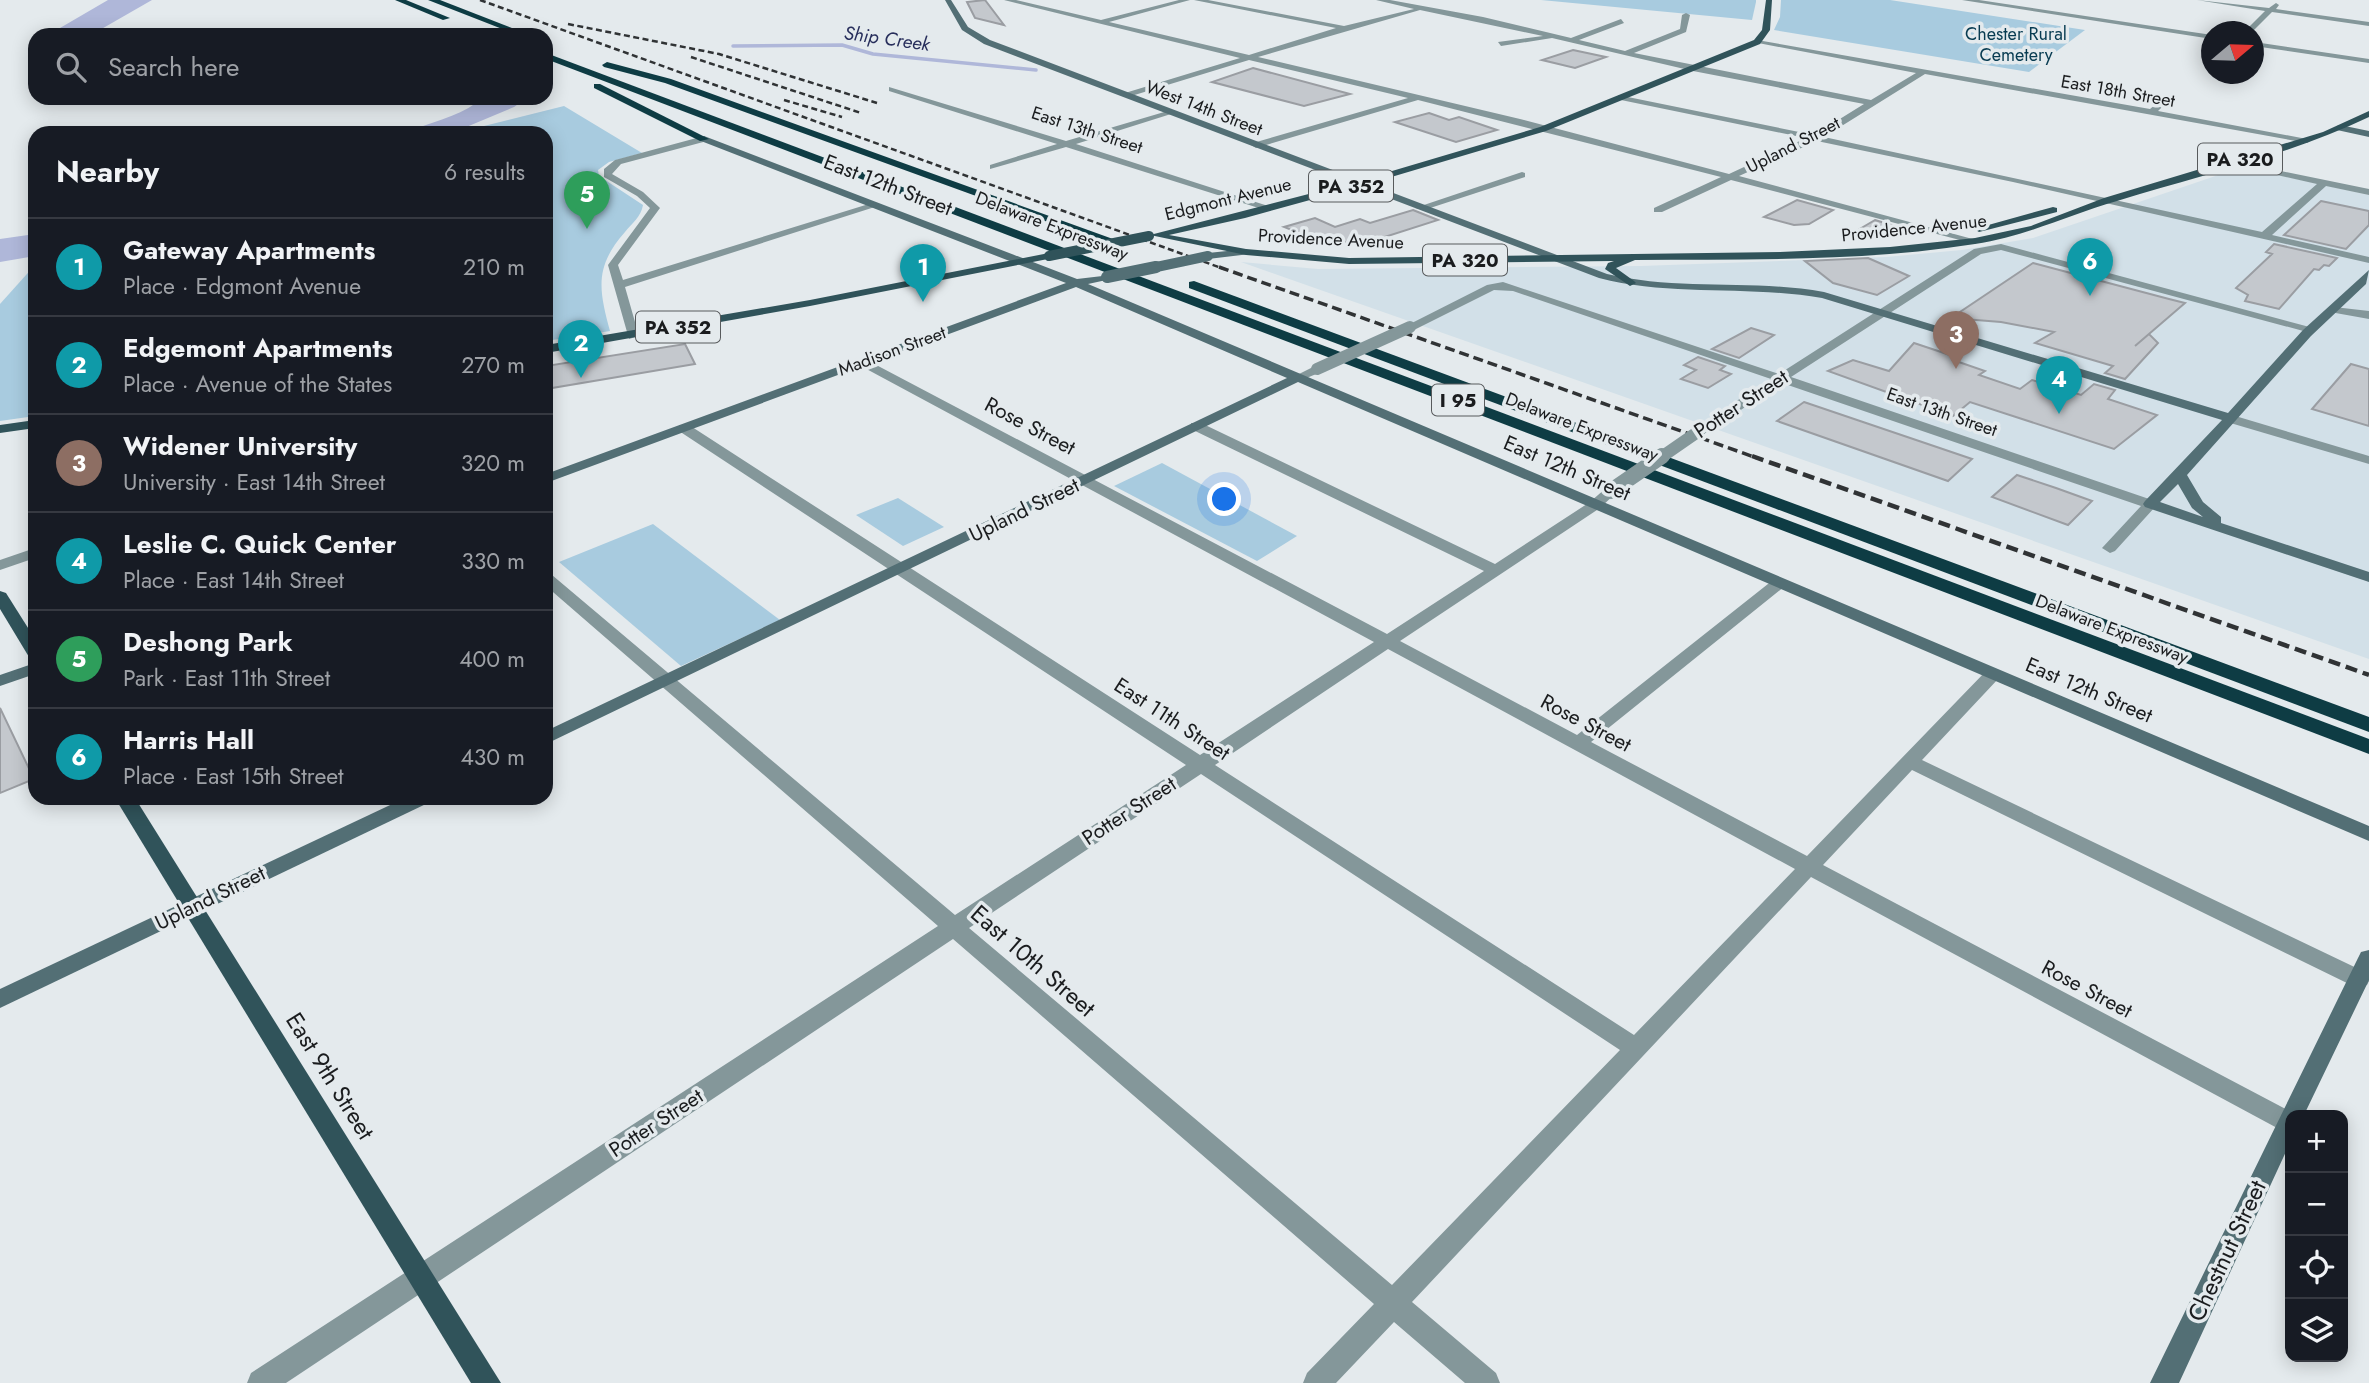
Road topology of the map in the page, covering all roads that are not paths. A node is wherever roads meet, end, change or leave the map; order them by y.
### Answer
1 (399, 0) edge
2 (432, 0) edge
3 (948, 0) edge
4 (1007, 0) edge
5 (1187, 0) edge
6 (1197, 0) edge
7 (1379, 0) edge
8 (1769, 0) edge
9 (1965, 0) edge
10 (2037, 0) edge
11 (2200, 0) edge
12 (2281, 0) edge
13 (1424, 8) junction
14 (2023, 9) junction
15 (2271, 10) junction
16 (1502, 14) dead end
17 (1686, 15) dead end
18 (1483, 19) junction
19 (2259, 21) edge
20 (457, 22) dead end
21 (1101, 22) junction
22 (1621, 22) dead end
23 (2369, 24) edge
24 (507, 28) edge
25 (1345, 28) junction
26 (1555, 36) junction
27 (2201, 36) edge
28 (1572, 40) junction
29 (1757, 43) junction
30 (1501, 44) dead end
31 (2264, 46) edge
32 (1626, 53) junction
33 (1252, 57) junction
34 (553, 60) edge
35 (553, 61) edge
36 (2369, 61) edge
37 (1693, 69) junction
38 (1923, 72) junction
39 (892, 89) dead end
40 (1128, 96) junction
41 (1419, 97) junction
42 (1621, 97) junction
43 (2167, 98) dead end
44 (1871, 103) junction
45 (1168, 112) junction
46 (2151, 113) junction
47 (2369, 114) edge
48 (1543, 128) junction
49 (2340, 128) junction
50 (2369, 134) edge
51 (1817, 137) junction
52 (704, 139) junction
53 (2307, 140) junction
54 (1066, 143) junction
55 (1256, 145) junction
56 (2230, 162) junction
57 (993, 167) dead end
58 (1522, 175) dead end
59 (1728, 177) junction
60 (2324, 182) junction
61 (1358, 184) junction
62 (2369, 192) edge
63 (2108, 200) junction
64 (876, 205) junction
65 (1269, 208) junction
66 (1420, 208) junction
67 (1658, 210) dead end
68 (1946, 234) junction
69 (1152, 235) junction
70 (2264, 236) junction
71 (1975, 241) junction
72 (1118, 243) junction
73 (1246, 252) junction
74 (1716, 255) junction
75 (1641, 256) junction
76 (1549, 257) junction
77 (2369, 260) edge
78 (1021, 261) junction
79 (2367, 279) edge
80 (1076, 283) junction
81 (1630, 283) junction
82 (620, 285) junction
83 (1503, 285) joint
84 (2334, 310) junction
85 (1885, 313) junction
86 (2369, 315) edge
87 (2311, 329) junction
88 (633, 336) junction
89 (553, 348) edge
90 (863, 362) junction
91 (1297, 378) junction
92 (1782, 378) junction
93 (2234, 416) junction
94 (28, 425) edge
95 (1196, 426) junction
96 (684, 428) junction
97 (0, 429) edge
98 (2369, 453) edge
99 (2369, 460) edge
100 (553, 476) edge
101 (2180, 476) junction
102 (1084, 480) junction
103 (1603, 498) junction
104 (2150, 504) junction
105 (2240, 534) junction
106 (2110, 548) dead end
107 (28, 555) edge
108 (0, 565) edge
109 (900, 569) junction
110 (1495, 570) junction
111 (2369, 577) edge
112 (1779, 583) junction
113 (553, 584) edge
114 (0, 596) edge
115 (28, 642) edge
116 (1387, 642) junction
117 (28, 671) edge
118 (1993, 674) junction
119 (666, 680) junction
120 (0, 681) edge
121 (2369, 725) edge
122 (553, 735) edge
123 (1577, 744) junction
124 (2369, 747) edge
125 (1910, 762) junction
126 (1200, 764) junction
127 (129, 805) edge
128 (406, 805) edge
129 (2369, 834) edge
130 (1809, 867) junction
131 (192, 907) junction
132 (953, 927) junction
133 (2369, 958) edge
134 (2359, 979) junction
135 (0, 999) edge
136 (1635, 1048) junction
137 (2294, 1110) edge
138 (2285, 1116) edge
139 (2285, 1129) edge
140 (421, 1277) junction
141 (1392, 1303) junction
142 (261, 1383) edge
143 (487, 1383) edge
144 (1317, 1383) edge
145 (1486, 1383) edge
146 (2164, 1383) edge

1 - 20 highway
2 - 24 highway
3 - 40 street, West 14th Street
4 - 21 street
5 - 21 street
6 - 25 street
7 - 13 street
8 - 29 main road
9 - 14 street
10 - 14 street
11 - 15 street
12 - 15 street
13 - 18 street
13 - 25 street
14 - 27 street
15 - 19 street
15 - 23 street
16 - 18 street
17 - 32 street
18 - 26 street
21 - 33 street
22 - 28 street
25 - 33 street
26 - 28 street
26 - 30 street
28 - 32 street
29 - 37 main road, Edgmont Avenue / PA 352
29 - 38 street, East 18th Street
31 - 36 street
32 - 37 street
33 - 40 street
33 - 41 street
34 - 124 highway, Delaware Expressway / I 95
35 - 52 highway
37 - 42 main road, Edgmont Avenue / PA 352
37 - 44 street
38 - 44 street, Upland Street
38 - 46 street, East 18th Street
39 - 54 street, East 13th Street
40 - 45 street, West 14th Street
41 - 48 street
41 - 55 street
42 - 48 main road, Edgmont Avenue / PA 352
42 - 51 street
43 - 46 street
44 - 51 street, Upland Street
45 - 54 street
45 - 55 street, West 14th Street
46 - 53 street, East 18th Street
47 - 49 main road, Providence Avenue / PA 320
48 - 59 street
48 - 61 main road, Edgmont Avenue / PA 352
49 - 50 street
49 - 53 main road, Providence Avenue / PA 320
51 - 59 street, Upland Street
51 - 63 street
52 - 64 street, East 12th Street
52 - 82 street
53 - 56 main road, Providence Avenue / PA 320
54 - 57 street
54 - 65 street, East 13th Street
55 - 61 street, West 14th Street
56 - 60 street
56 - 63 main road, Providence Avenue / PA 320
58 - 66 street
59 - 67 street, Upland Street
59 - 68 street
60 - 62 street
60 - 70 street
61 - 65 main road, Edgmont Avenue / PA 352
61 - 66 street, West 14th Street
63 - 68 main road, Providence Avenue / PA 320
63 - 70 street
63 - 71 main road, Providence Avenue / PA 320
64 - 78 street, East 12th Street
64 - 82 street
65 - 69 main road, Edgmont Avenue / PA 352
66 - 76 street, West 14th Street
68 - 71 street
68 - 74 main road, Providence Avenue / PA 320
69 - 72 main road, Edgmont Avenue / PA 352, bridge
69 - 73 main road, Providence Avenue
70 - 77 street
71 - 74 main road, Providence Avenue / PA 320
72 - 78 main road, Edgmont Avenue / PA 352, bridge
72 - 121 highway, Delaware Expressway / I 95
73 - 76 main road, Providence Avenue / PA 320
73 - 80 street, Madison Street / PA 320, bridge
74 - 75 main road, Providence Avenue / PA 320
75 - 76 main road, Providence Avenue
75 - 81 main road
76 - 81 street, West 14th Street
78 - 80 street, East 12th Street
78 - 88 main road, Edgmont Avenue / PA 352
79 - 84 street
80 - 90 street, Madison Street / PA 320
80 - 91 street, East 12th Street
81 - 85 street, West 14th Street
82 - 88 street
83 - 91 street, Upland Street, bridge
83 - 92 street, East 13th Street
84 - 86 street
84 - 87 street
85 - 87 street, Potter Street
85 - 92 street, Potter Street
85 - 93 street, West 14th Street
87 - 93 street
88 - 89 main road, PA 352
90 - 96 street, Madison Street / PA 320
90 - 102 street, Rose Street
91 - 95 street, Upland Street
91 - 103 street, East 12th Street
92 - 103 street, Potter Street, bridge
92 - 104 street, East 13th Street
93 - 98 street
93 - 99 street
93 - 101 street
94 - 97 main road
95 - 102 street, Upland Street
95 - 110 street
96 - 100 street, Madison Street / PA 320
96 - 109 street, East 11th Street
101 - 104 street
101 - 105 street
102 - 109 street, Upland Street
102 - 116 street, Rose Street
103 - 110 street, Potter Street
103 - 112 street, East 12th Street
104 - 105 street, East 13th Street
104 - 106 street
105 - 111 street, East 13th Street
107 - 108 street
109 - 119 street, Upland Street
109 - 126 street, East 11th Street
110 - 116 street, Potter Street
112 - 118 street, East 12th Street
112 - 123 street
113 - 119 street, East 10th Street
114 - 115 main road
116 - 123 street, Rose Street
116 - 126 street, Potter Street
117 - 120 street
118 - 125 street
118 - 129 street, East 12th Street
119 - 122 street, Upland Street
119 - 132 street, East 10th Street
123 - 130 street, Rose Street
125 - 130 street
125 - 134 street
126 - 132 street, Potter Street
126 - 136 street, East 11th Street
127 - 131 main road, East 9th Street
128 - 131 street, Upland Street
130 - 136 street
130 - 138 street, Rose Street
131 - 135 street, Upland Street
131 - 140 main road, East 9th Street
132 - 140 street, Potter Street
132 - 141 street, East 10th Street
133 - 134 street, Chestnut Street
134 - 137 street, Chestnut Street
136 - 141 street
139 - 146 street, Chestnut Street
140 - 142 street, Potter Street
140 - 143 main road, East 9th Street
141 - 144 street
141 - 145 street, East 10th Street

